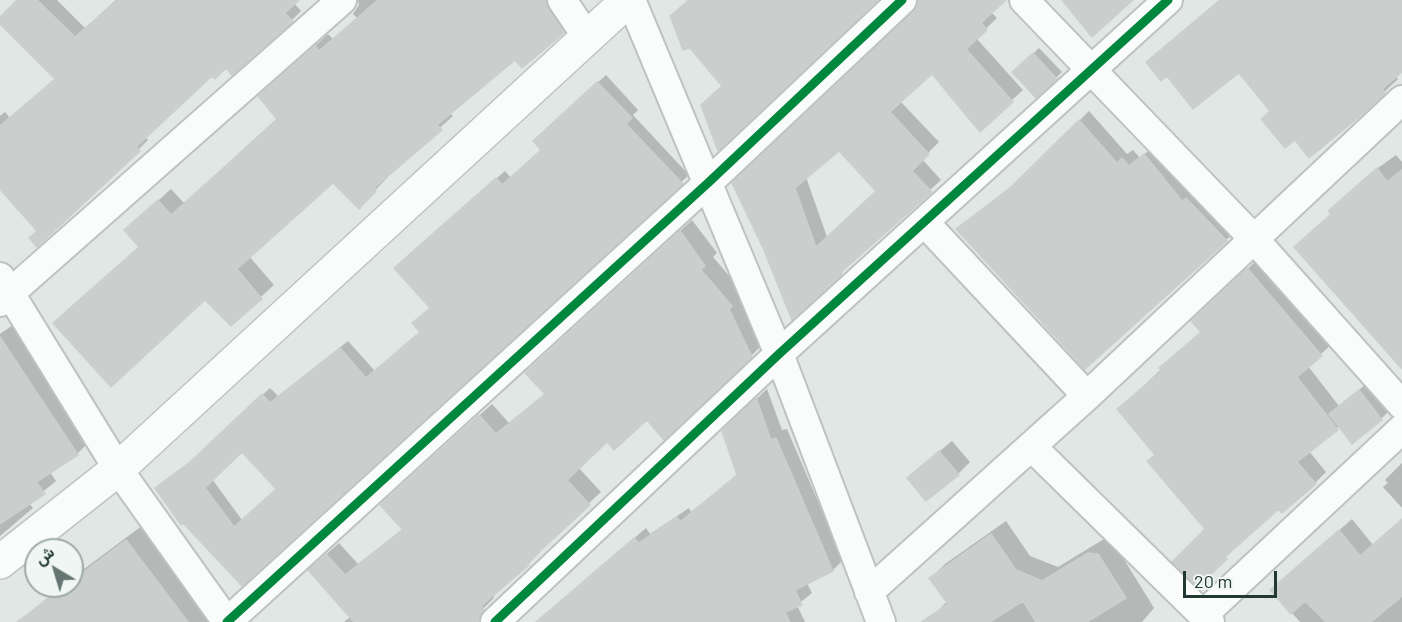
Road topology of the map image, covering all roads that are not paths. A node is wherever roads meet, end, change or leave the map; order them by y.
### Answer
1 (342, 0) edge
2 (562, 0) edge
3 (629, 0) edge
4 (902, 0) edge
5 (1024, 0) edge
6 (1168, 0) edge
7 (587, 38) junction
8 (1092, 71) junction
9 (1402, 100) edge
10 (709, 182) junction
11 (925, 223) junction
12 (1254, 239) junction
13 (3, 292) edge
14 (779, 354) junction
15 (1088, 396) junction
16 (1402, 405) edge
17 (1402, 429) edge
18 (1031, 446) junction
19 (118, 469) junction
20 (0, 562) edge
21 (869, 592) junction
22 (1207, 619) edge
23 (497, 621) edge
24 (227, 622) edge
25 (881, 622) edge

1 - 13 street
2 - 7 street
3 - 7 street
3 - 10 street
4 - 10 street
5 - 8 street
6 - 8 street
7 - 19 street
8 - 11 street
8 - 12 street
9 - 12 street
10 - 14 street
10 - 24 street
11 - 14 street
11 - 15 street
12 - 15 street
12 - 16 street
13 - 19 street
14 - 21 street
14 - 23 street
15 - 18 street
17 - 22 street
18 - 21 street
18 - 22 street
19 - 20 street
19 - 24 street
21 - 25 street

